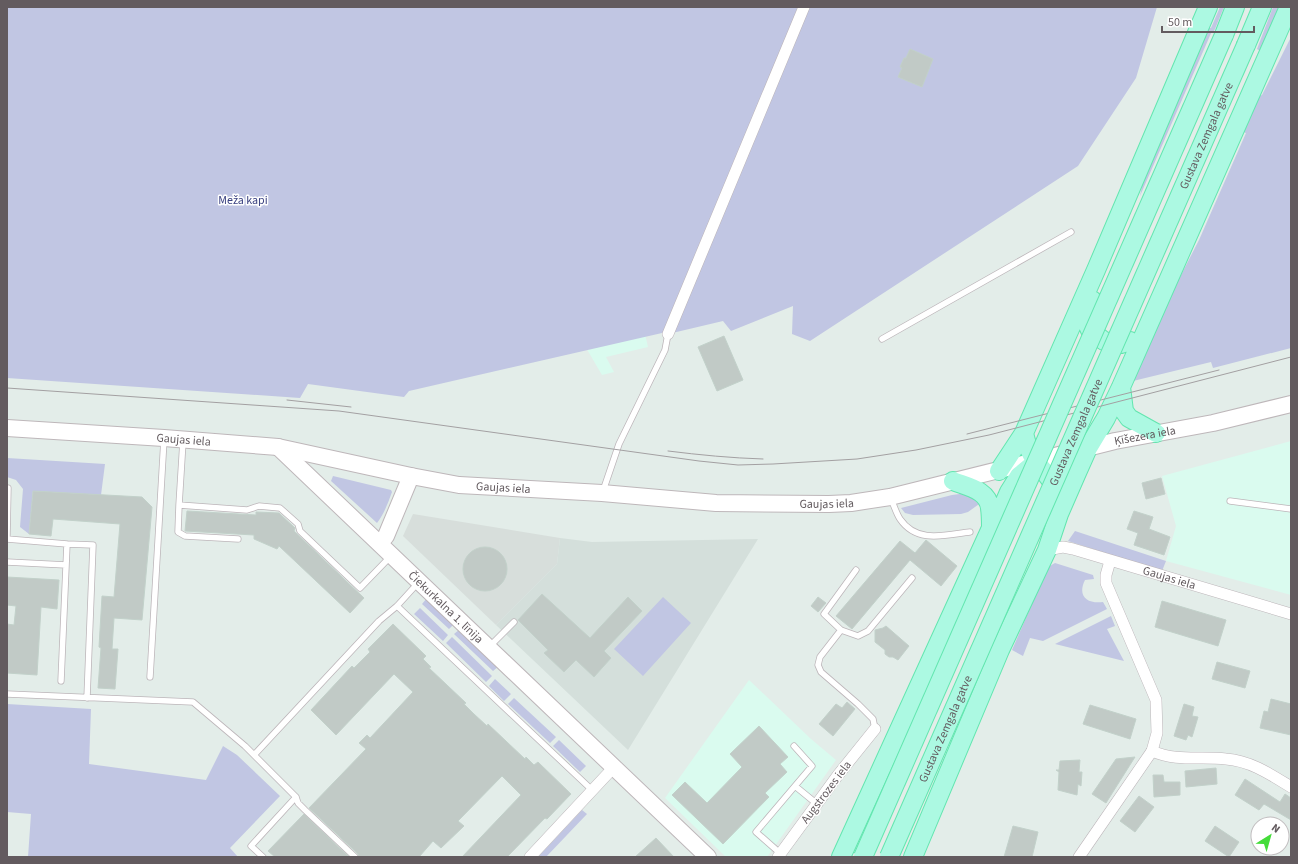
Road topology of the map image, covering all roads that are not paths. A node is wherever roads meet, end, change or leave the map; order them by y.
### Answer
1 (804, 7) edge
2 (1208, 7) edge
3 (1235, 7) edge
4 (1262, 7) edge
5 (1289, 7) edge
6 (1070, 232) dead end
7 (1096, 270) junction
8 (1158, 303) junction
9 (668, 334) joint
10 (882, 339) dead end
11 (1121, 388) junction
12 (1291, 404) edge
13 (7, 428) edge
14 (1156, 432) junction
15 (1024, 433) junction
16 (164, 438) junction
17 (183, 439) junction
18 (278, 447) junction
19 (1088, 448) junction
20 (1036, 462) junction
21 (999, 471) junction
22 (411, 476) junction
23 (953, 481) junction
24 (7, 488) edge
25 (602, 493) junction
26 (890, 497) junction
27 (1230, 501) dead end
28 (179, 506) junction
29 (1291, 509) edge
30 (1059, 514) junction
31 (991, 528) junction
32 (970, 532) dead end
33 (7, 539) edge
34 (238, 539) dead end
35 (380, 543) junction
36 (67, 544) junction
37 (1046, 550) junction
38 (392, 554) junction
39 (1110, 561) junction
40 (7, 562) edge
41 (66, 565) junction
42 (856, 570) dead end
43 (912, 578) dead end
44 (420, 581) junction
45 (397, 606) junction
46 (1291, 614) edge
47 (514, 622) dead end
48 (841, 630) junction
49 (489, 648) junction
50 (150, 677) dead end
51 (61, 680) dead end
52 (7, 694) edge
53 (87, 698) junction
54 (875, 728) joint
55 (794, 746) dead end
56 (1152, 751) junction
57 (254, 755) junction
58 (614, 767) junction
59 (795, 786) junction
60 (1291, 787) edge
61 (592, 790) junction
62 (296, 797) junction
63 (816, 804) junction
64 (779, 855) edge
65 (263, 857) edge
66 (355, 857) edge
67 (530, 857) edge
68 (708, 857) edge
69 (841, 857) edge
70 (862, 857) edge
71 (889, 857) edge
72 (913, 857) edge
73 (1079, 857) edge

1 - 9 street
2 - 7 main road
3 - 70 main road, Gustava Zemgala gatve, bridge
4 - 71 main road, Gustava Zemgala gatve, bridge
5 - 8 main road
6 - 10 lane
7 - 8 main road
7 - 15 main road
8 - 11 main road
9 - 25 lane
11 - 14 main road
11 - 19 main road
12 - 14 street, Ķīšezera iela
13 - 16 street, Gaujas iela
14 - 19 street, Ķīšezera iela
15 - 20 main road
15 - 21 main road
16 - 17 street, Gaujas iela
16 - 50 lane
17 - 18 street, Gaujas iela
17 - 28 lane
18 - 22 street, Gaujas iela
18 - 35 street, Čiekurkalna 1. līnija
19 - 20 street, Ķīšezera iela
19 - 30 main road
20 - 21 street, Ķīšezera iela
20 - 30 main road
20 - 31 main road
21 - 23 street, Gaujas iela
22 - 25 street, Gaujas iela
22 - 35 street
23 - 26 street, Gaujas iela
23 - 31 main road
24 - 33 lane
25 - 26 street, Gaujas iela
26 - 32 lane
27 - 29 lane
28 - 34 lane
28 - 38 lane
30 - 37 main road
31 - 69 main road
33 - 36 lane
35 - 38 street, Čiekurkalna 1. līnija
36 - 41 lane
36 - 53 lane
37 - 39 street, Gaujas iela
37 - 72 main road
38 - 44 street, Čiekurkalna 1. līnija
39 - 46 street, Gaujas iela
39 - 56 street
40 - 41 lane
41 - 51 lane
42 - 48 lane
43 - 48 lane
44 - 45 lane
44 - 49 street, Čiekurkalna 1. līnija
45 - 57 lane
45 - 61 lane
47 - 49 lane
48 - 54 lane
49 - 58 street, Čiekurkalna 1. līnija
52 - 53 lane
53 - 57 lane
54 - 63 street, Augstrozes iela
55 - 59 lane
56 - 60 street
56 - 73 street
57 - 62 lane
58 - 61 street
58 - 68 street, Čiekurkalna 1. līnija
59 - 63 lane
59 - 64 lane
61 - 67 street
62 - 65 lane
62 - 66 lane
63 - 64 street, Augstrozes iela

